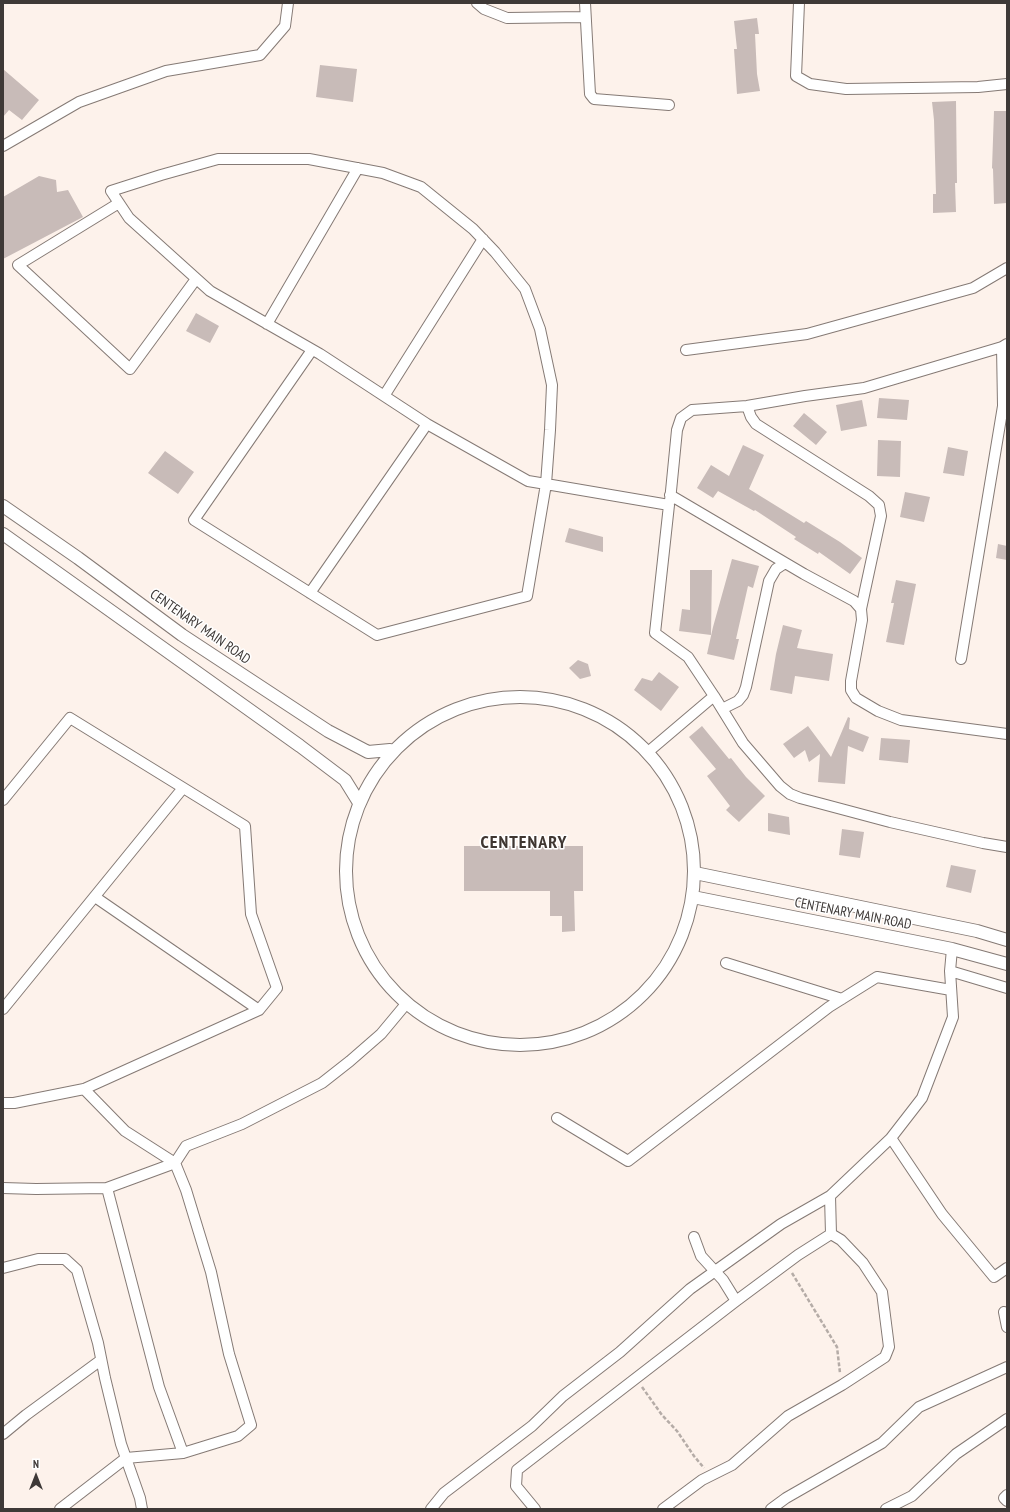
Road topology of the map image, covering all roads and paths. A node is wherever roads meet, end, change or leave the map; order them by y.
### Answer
1 (288, 3) edge
2 (477, 3) edge
3 (585, 3) edge
4 (799, 3) edge
5 (585, 17) junction
6 (1007, 84) edge
7 (669, 105) dead end
8 (3, 146) edge
9 (358, 168) junction
10 (119, 203) junction
11 (483, 239) junction
12 (1007, 268) edge
13 (196, 279) junction
14 (267, 324) junction
15 (1004, 346) edge
16 (312, 350) junction
17 (686, 350) dead end
18 (384, 396) junction
19 (747, 406) junction
20 (1005, 409) edge
21 (427, 424) junction
22 (546, 484) junction
23 (670, 500) junction
24 (3, 506) edge
25 (3, 534) edge
26 (784, 563) junction
27 (310, 593) junction
28 (861, 609) junction
29 (961, 659) dead end
30 (714, 696) junction
31 (722, 709) junction
32 (1007, 734) edge
33 (390, 750) junction
34 (648, 752) junction
35 (183, 788) junction
36 (3, 800) edge
37 (358, 801) junction
38 (1007, 847) edge
39 (695, 874) junction
40 (95, 897) junction
41 (693, 897) junction
42 (1007, 940) edge
43 (952, 949) junction
44 (726, 963) dead end
45 (1007, 964) edge
46 (950, 971) junction
47 (1007, 988) edge
48 (951, 990) junction
49 (842, 998) junction
50 (406, 1004) junction
51 (3, 1010) edge
52 (259, 1010) junction
53 (84, 1089) junction
54 (3, 1103) edge
55 (557, 1118) dead end
56 (891, 1138) junction
57 (175, 1163) junction
58 (3, 1188) edge
59 (107, 1188) junction
60 (830, 1196) junction
61 (831, 1234) junction
62 (694, 1237) dead end
63 (787, 1264) junction
64 (3, 1268) edge
65 (1007, 1268) edge
66 (715, 1272) junction
67 (736, 1301) junction
68 (1004, 1312) dead end
69 (1007, 1328) edge
70 (101, 1360) junction
71 (1007, 1367) edge
72 (636, 1378) junction
73 (842, 1385) junction
74 (1007, 1419) edge
75 (3, 1434) edge
76 (183, 1453) junction
77 (126, 1458) junction
78 (711, 1476) junction
79 (1007, 1495) edge
80 (1007, 1502) edge
81 (60, 1509) edge
82 (142, 1509) edge
83 (431, 1509) edge
84 (536, 1509) edge
85 (663, 1509) edge
86 (771, 1509) edge
87 (886, 1509) edge

1 - 8 street
2 - 5 street
3 - 5 street
4 - 6 street
5 - 7 street
9 - 10 street
9 - 11 street
9 - 14 street
10 - 13 street
10 - 13 street
11 - 18 street
11 - 22 street
12 - 17 street
13 - 14 street
14 - 16 street
15 - 19 street
15 - 20 street
16 - 18 street
16 - 27 street
18 - 21 street
19 - 23 street
19 - 28 street
20 - 29 street
21 - 22 street
21 - 27 street
22 - 23 street
22 - 27 street
23 - 26 street
23 - 30 street
24 - 33 street, CENTENARY MAIN ROAD
25 - 37 street
26 - 28 street
26 - 31 street
28 - 32 street
30 - 31 street
30 - 34 street
31 - 38 street
33 - 34 street, CENTENARY MAIN ROAD
33 - 37 street, CENTENARY MAIN ROAD
34 - 39 street, CENTENARY MAIN ROAD
35 - 36 street
35 - 40 street
35 - 52 street
37 - 50 street, CENTENARY MAIN ROAD
39 - 41 street, CENTENARY MAIN ROAD
39 - 42 street, CENTENARY MAIN ROAD
40 - 51 street
40 - 52 street
41 - 43 street, CENTENARY MAIN ROAD
41 - 50 street, CENTENARY MAIN ROAD
43 - 45 street, CENTENARY MAIN ROAD
43 - 46 street
44 - 49 street
46 - 47 street
46 - 48 street
48 - 49 street
48 - 56 street
49 - 55 street
50 - 57 street
52 - 53 street
53 - 54 street
53 - 57 street
56 - 60 street
56 - 65 street
57 - 59 street
57 - 76 street
58 - 59 street
59 - 76 street
60 - 61 street
60 - 66 street
61 - 63 street
61 - 73 street
62 - 66 street
63 - 67 street
63 - 73 path
64 - 70 street
66 - 67 street
66 - 83 street
67 - 72 street
68 - 69 street
70 - 75 street
70 - 77 street
71 - 86 street
72 - 78 path
72 - 84 street
73 - 78 street
74 - 87 street
76 - 77 street
77 - 81 street
77 - 82 street
78 - 85 street
79 - 80 street

